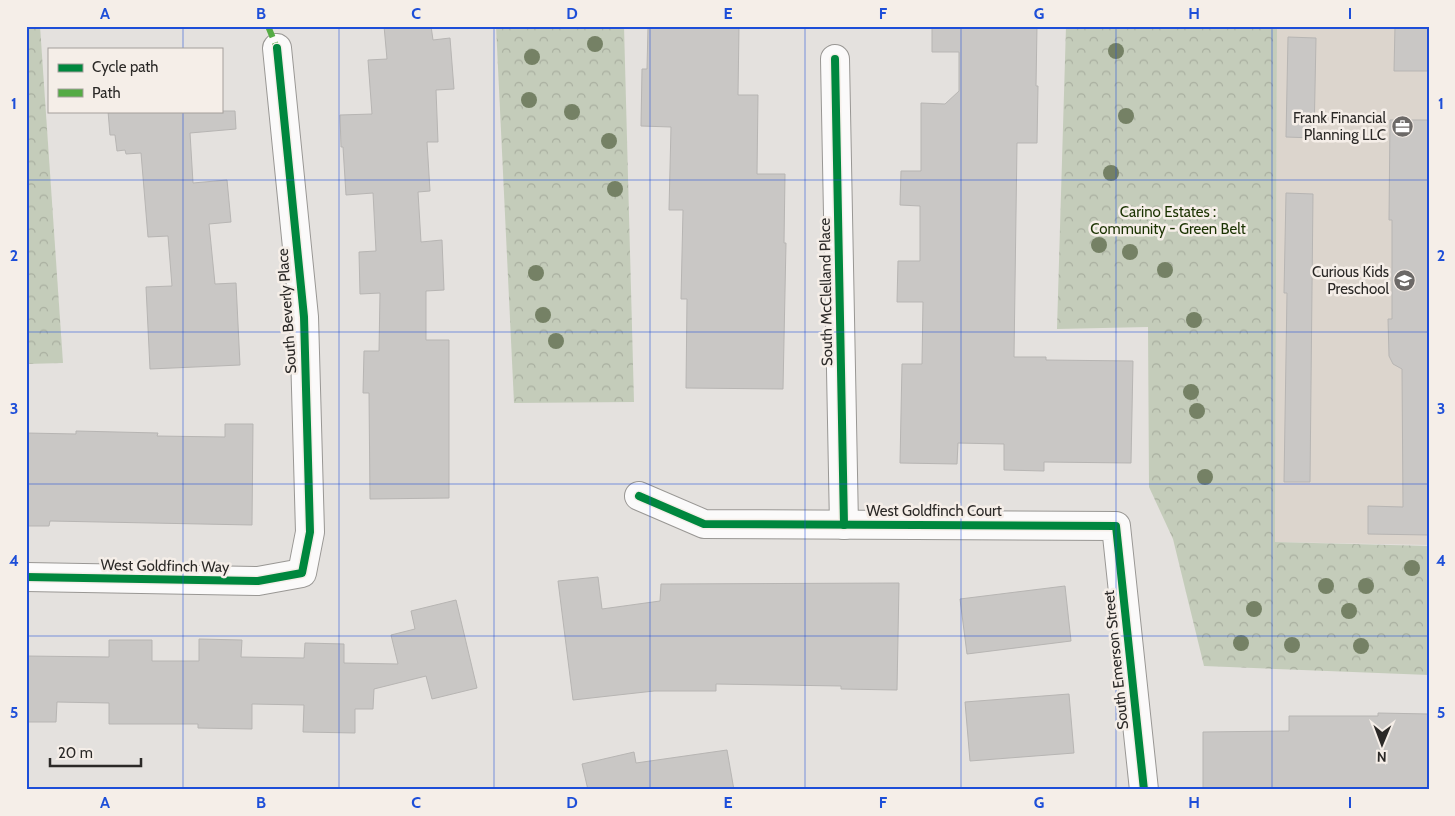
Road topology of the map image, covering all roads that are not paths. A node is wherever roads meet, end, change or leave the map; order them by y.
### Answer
1 (277, 48) dead end
2 (835, 59) dead end
3 (639, 496) dead end
4 (844, 525) junction
5 (1116, 526) joint
6 (302, 573) joint
7 (26, 577) edge
8 (1144, 790) edge

1 - 6 street, South Beverly Place
2 - 4 street, South McClelland Place
3 - 4 street, West Goldfinch Court
4 - 5 street, West Goldfinch Court
5 - 8 street, South Emerson Street
6 - 7 street, West Goldfinch Way

